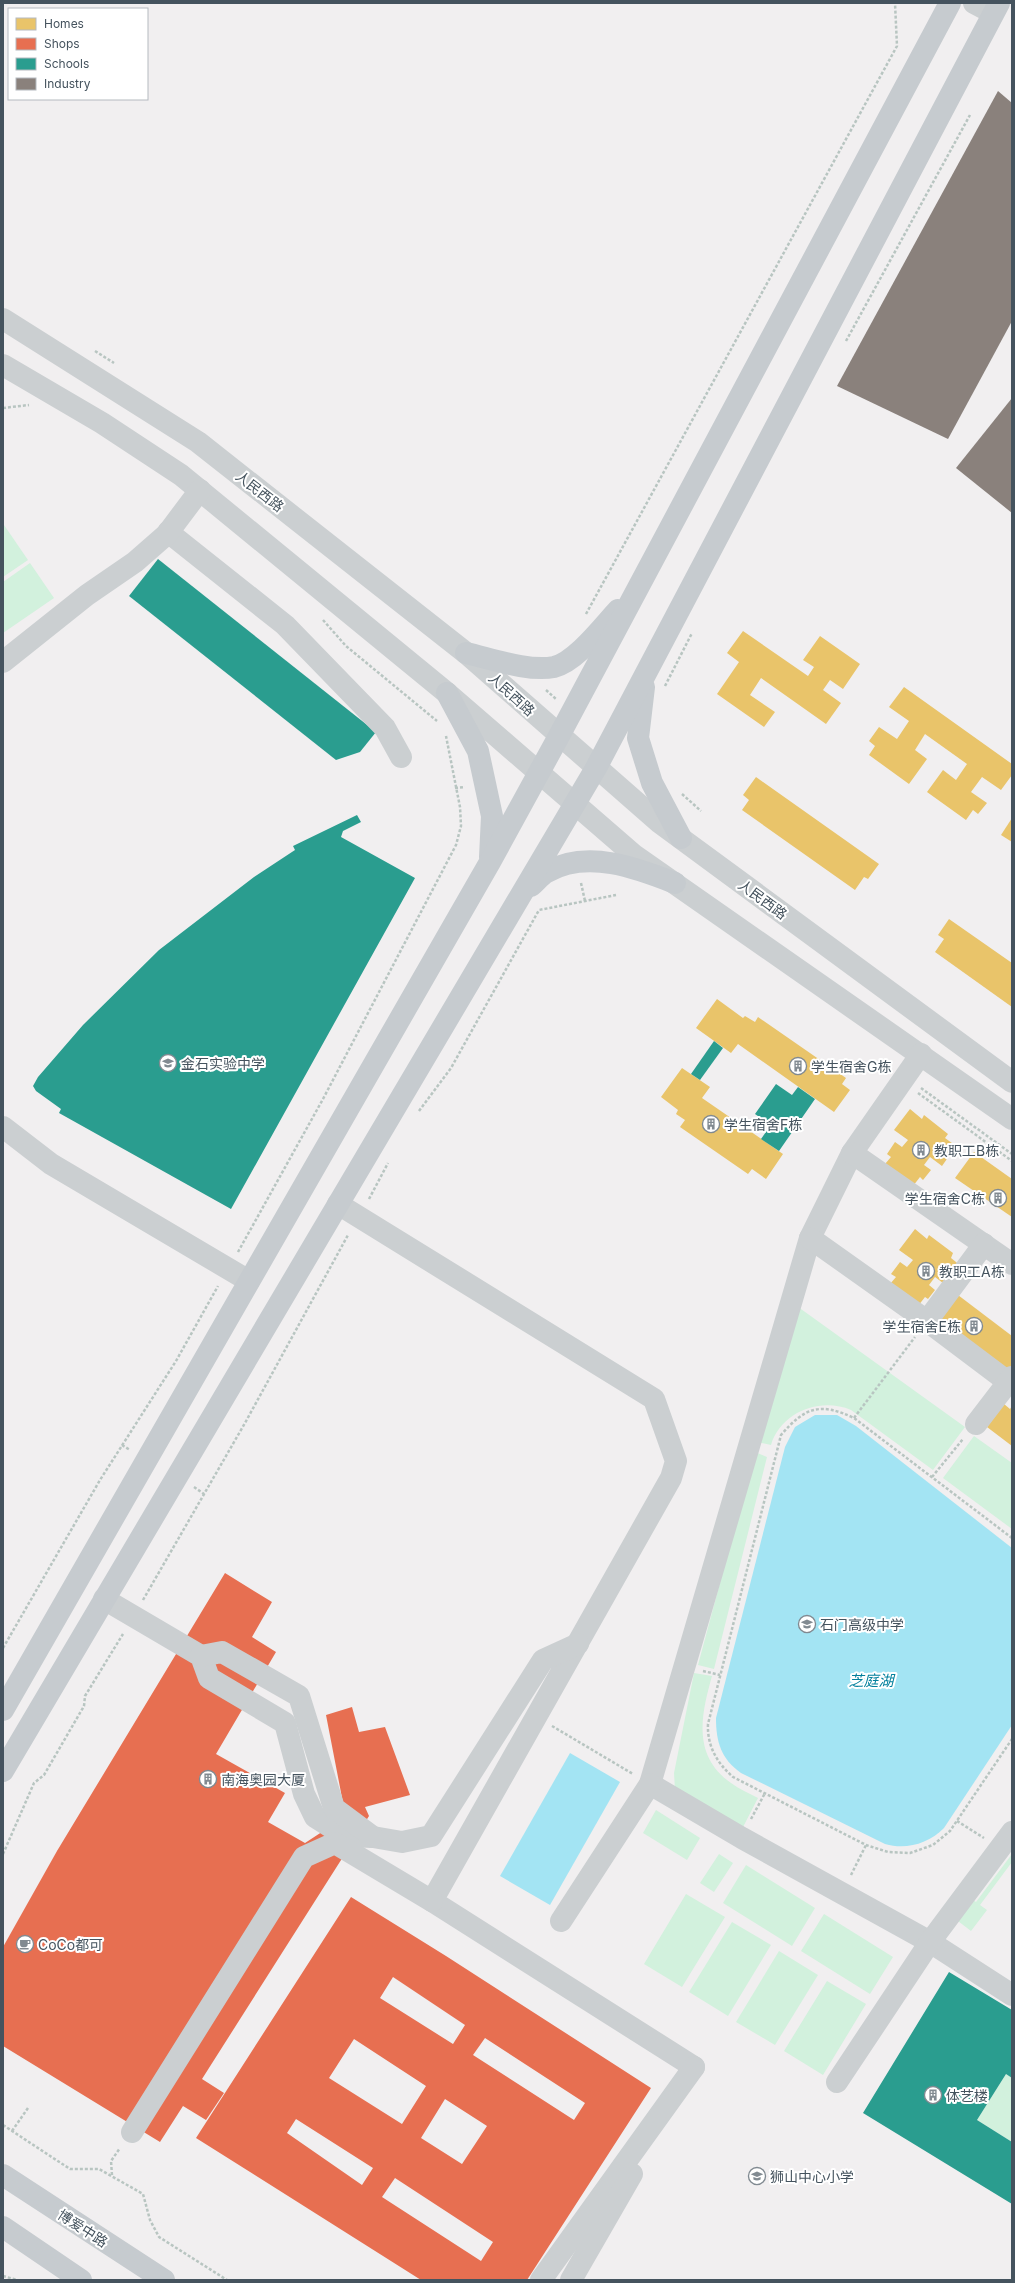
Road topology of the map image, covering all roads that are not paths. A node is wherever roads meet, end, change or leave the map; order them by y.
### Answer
1 (950, 3) edge
2 (974, 3) edge
3 (996, 8) edge
4 (3, 319) edge
5 (3, 365) edge
6 (200, 490) junction
7 (168, 532) junction
8 (637, 590) junction
9 (466, 653) junction
10 (3, 662) edge
11 (646, 674) junction
12 (447, 693) junction
13 (559, 736) junction
14 (401, 757) dead end
15 (596, 768) junction
16 (539, 772) junction
17 (576, 804) junction
18 (681, 838) junction
19 (490, 862) junction
20 (675, 883) junction
21 (521, 895) junction
22 (921, 1054) junction
23 (1012, 1082) edge
24 (1012, 1119) edge
25 (3, 1127) edge
26 (852, 1153) junction
27 (338, 1204) junction
28 (810, 1238) junction
29 (984, 1244) junction
30 (1012, 1264) edge
31 (249, 1281) junction
32 (927, 1321) junction
33 (1011, 1382) edge
34 (976, 1424) road end
35 (104, 1599) junction
36 (578, 1644) junction
37 (201, 1656) junction
38 (3, 1710) edge
39 (3, 1771) edge
40 (650, 1784) junction
41 (373, 1837) junction
42 (1006, 1840) edge
43 (432, 1901) junction
44 (561, 1921) dead end
45 (930, 1942) junction
46 (1012, 1995) edge
47 (694, 2067) junction
48 (837, 2082) dead end
49 (132, 2132) dead end
50 (3, 2175) edge
51 (3, 2227) edge
52 (81, 2280) edge
53 (164, 2280) edge
54 (541, 2280) edge
55 (571, 2280) edge

1 - 8 main road
2 - 3 street
3 - 11 main road
4 - 9 street, 人民西路
5 - 6 street
6 - 7 street
6 - 12 street
7 - 10 street
7 - 14 street
8 - 9 main road
8 - 13 main road
9 - 13 street, 人民西路
11 - 15 main road
11 - 18 main road
12 - 16 street
12 - 19 main road
13 - 15 street, 人民西路
13 - 16 main road
15 - 17 main road
15 - 18 street, 人民西路
16 - 17 street
16 - 19 main road
17 - 20 street
17 - 21 main road
18 - 23 street, 人民西路
19 - 31 main road
20 - 21 main road
20 - 22 street
21 - 27 main road
22 - 24 street
22 - 26 street
25 - 31 street
26 - 28 street
26 - 29 street
27 - 35 main road
27 - 36 street
28 - 32 street
28 - 40 street
29 - 30 street
29 - 32 street
31 - 38 main road
32 - 33 street
33 - 34 street
35 - 37 street
35 - 39 main road
36 - 41 street
36 - 43 street
37 - 41 street
37 - 41 street
40 - 44 street
40 - 45 street
42 - 45 street
43 - 47 street
43 - 49 street
45 - 46 street
45 - 48 street
47 - 54 street
47 - 55 street
50 - 53 main road, 博爱中路
51 - 52 main road

